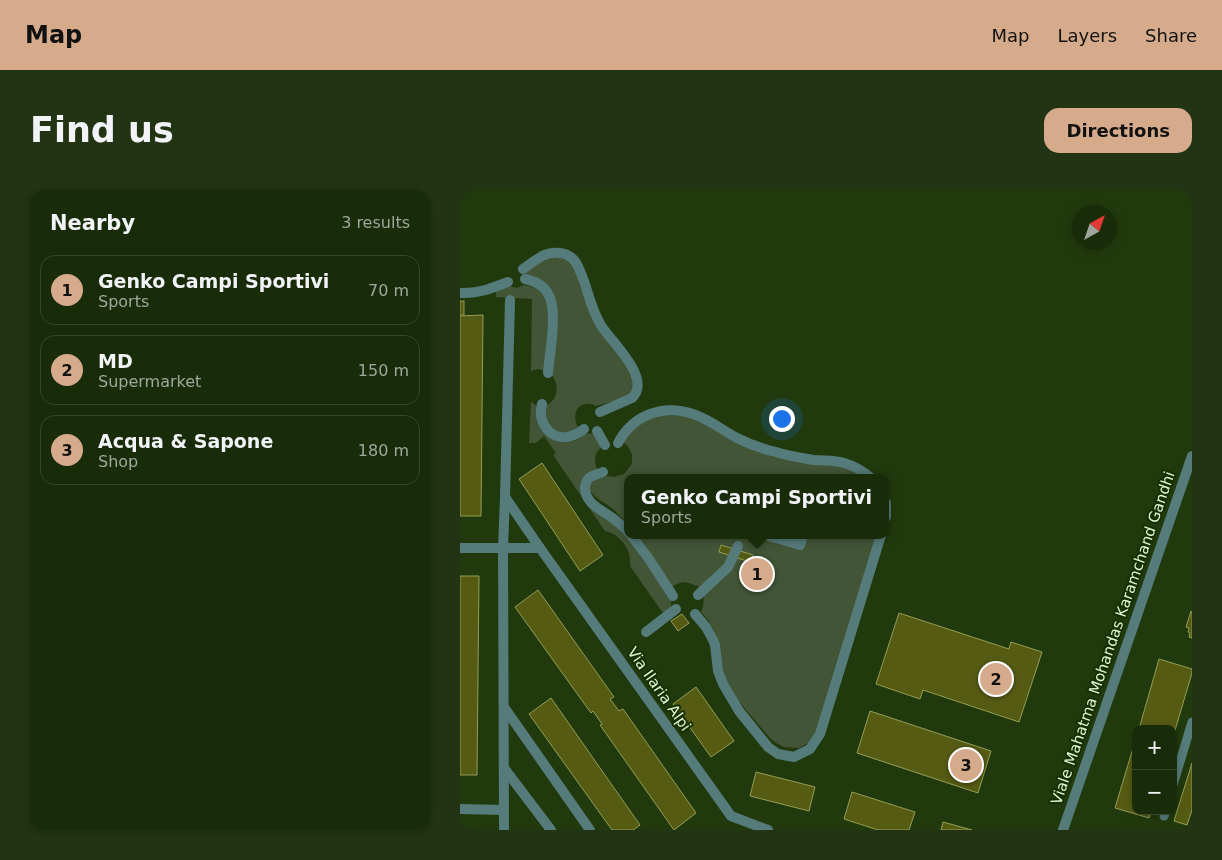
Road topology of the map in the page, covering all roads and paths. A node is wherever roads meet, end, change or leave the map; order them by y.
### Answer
1 (508, 282) dead end
2 (460, 293) edge
3 (510, 300) dead end
4 (548, 373) dead end
5 (542, 404) dead end
6 (600, 412) dead end
7 (584, 429) dead end
8 (598, 431) dead end
9 (618, 443) dead end
10 (605, 445) dead end
11 (1192, 456) edge
12 (603, 472) dead end
13 (865, 474) edge
14 (505, 497) junction
15 (624, 528) edge
16 (634, 539) edge
17 (780, 539) edge
18 (802, 539) edge
19 (880, 539) edge
20 (738, 546) dead end
21 (460, 548) edge
22 (503, 548) junction
23 (540, 548) junction
24 (698, 595) dead end
25 (673, 596) dead end
26 (676, 609) dead end
27 (695, 614) dead end
28 (646, 632) dead end
29 (504, 707) junction
30 (1192, 722) edge
31 (1189, 744) edge
32 (504, 768) junction
33 (1177, 775) edge
34 (460, 809) edge
35 (504, 810) junction
36 (504, 830) edge
37 (550, 830) edge
38 (590, 830) edge
39 (768, 830) edge
40 (1063, 830) edge

1 - 2 street
3 - 14 street
4 - 6 street
5 - 7 street
8 - 10 street
9 - 13 street
11 - 40 street, Viale Mahatma Mohandas Karamchand Gandhi
12 - 15 street
14 - 22 street
14 - 23 street, Via Ilaria Alpi
16 - 25 street
17 - 18 street
19 - 27 street
20 - 24 street
21 - 22 street
22 - 23 street
22 - 29 street
23 - 39 street, Via Ilaria Alpi
26 - 28 street
29 - 32 street
29 - 38 street
30 - 31 lane
31 - 33 lane
32 - 35 street
32 - 37 street
34 - 35 street
35 - 36 street

